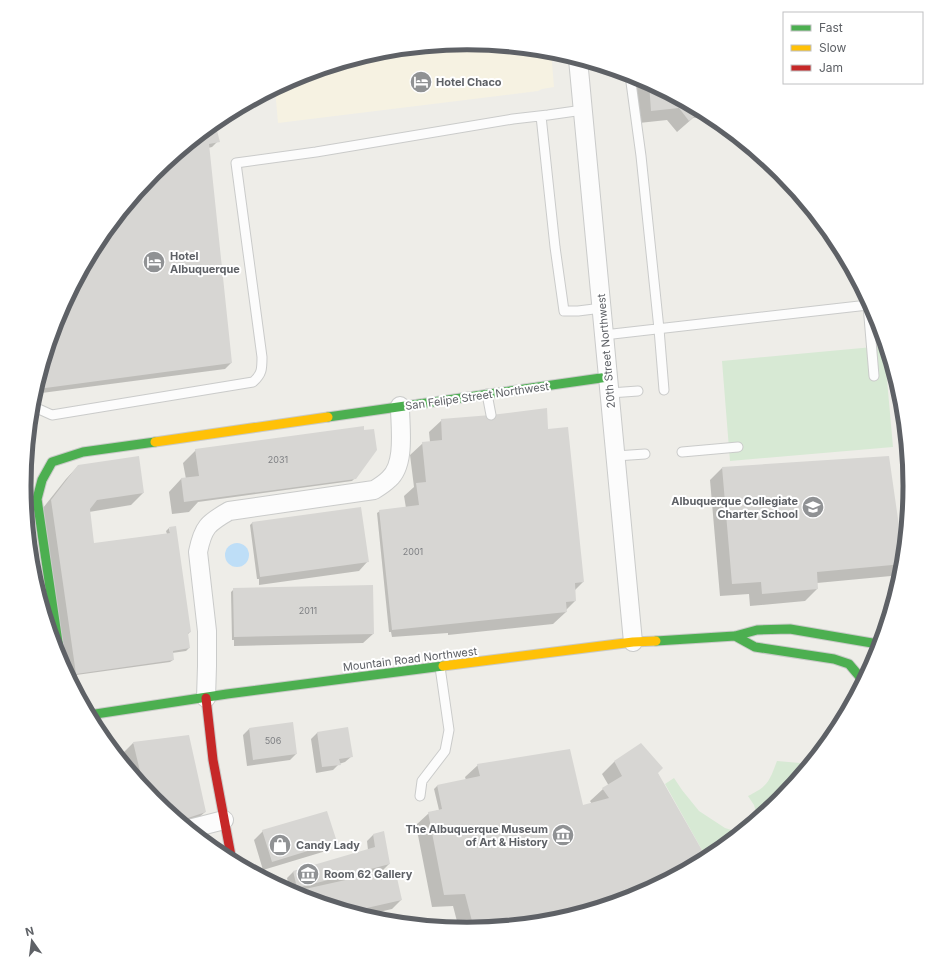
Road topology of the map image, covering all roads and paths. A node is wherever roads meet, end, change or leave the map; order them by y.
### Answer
1 (578, 65) edge
2 (631, 81) edge
3 (582, 110) junction
4 (541, 116) junction
5 (865, 305) edge
6 (602, 308) junction
7 (869, 314) edge
8 (659, 329) junction
9 (604, 335) junction
10 (874, 376) dead end
11 (609, 385) junction
12 (664, 390) dead end
13 (638, 391) dead end
14 (488, 394) junction
15 (400, 406) junction
16 (38, 409) edge
17 (491, 415) dead end
18 (738, 447) dead end
19 (682, 452) dead end
20 (645, 454) dead end
21 (616, 456) junction
22 (734, 636) junction
23 (58, 639) edge
24 (633, 642) junction
25 (875, 643) edge
26 (874, 647) edge
27 (866, 652) dead end
28 (861, 661) dead end
29 (440, 668) junction
30 (861, 675) edge
31 (860, 678) edge
32 (206, 698) junction
33 (94, 713) edge
34 (420, 796) dead end
35 (224, 820) junction
36 (195, 827) edge
37 (230, 853) edge

1 - 3 street, 20th Street Northwest
2 - 8 lane
3 - 4 lane
3 - 6 street, 20th Street Northwest
4 - 6 lane
4 - 16 lane
5 - 8 lane
6 - 9 street, 20th Street Northwest
7 - 10 lane
8 - 9 lane
8 - 12 lane
9 - 11 street, 20th Street Northwest
11 - 13 lane
11 - 14 street, San Felipe Street Northwest
11 - 21 street, 20th Street Northwest
14 - 15 street, San Felipe Street Northwest
14 - 17 lane
15 - 23 street
15 - 32 street, San Felipe Street Northwest
18 - 19 lane
20 - 21 lane
21 - 24 street, 20th Street Northwest
22 - 24 street, Mountain Road Northwest
22 - 25 street, Mountain Road Northwest
22 - 31 street
24 - 29 street, Mountain Road Northwest
26 - 27 street, Mountain Road Northwest
28 - 30 street
29 - 32 street, Mountain Road Northwest
29 - 34 lane
32 - 33 street, Mountain Road Northwest
32 - 35 street, San Felipe Street Northwest
35 - 36 street
35 - 37 street, San Felipe Street Northwest

